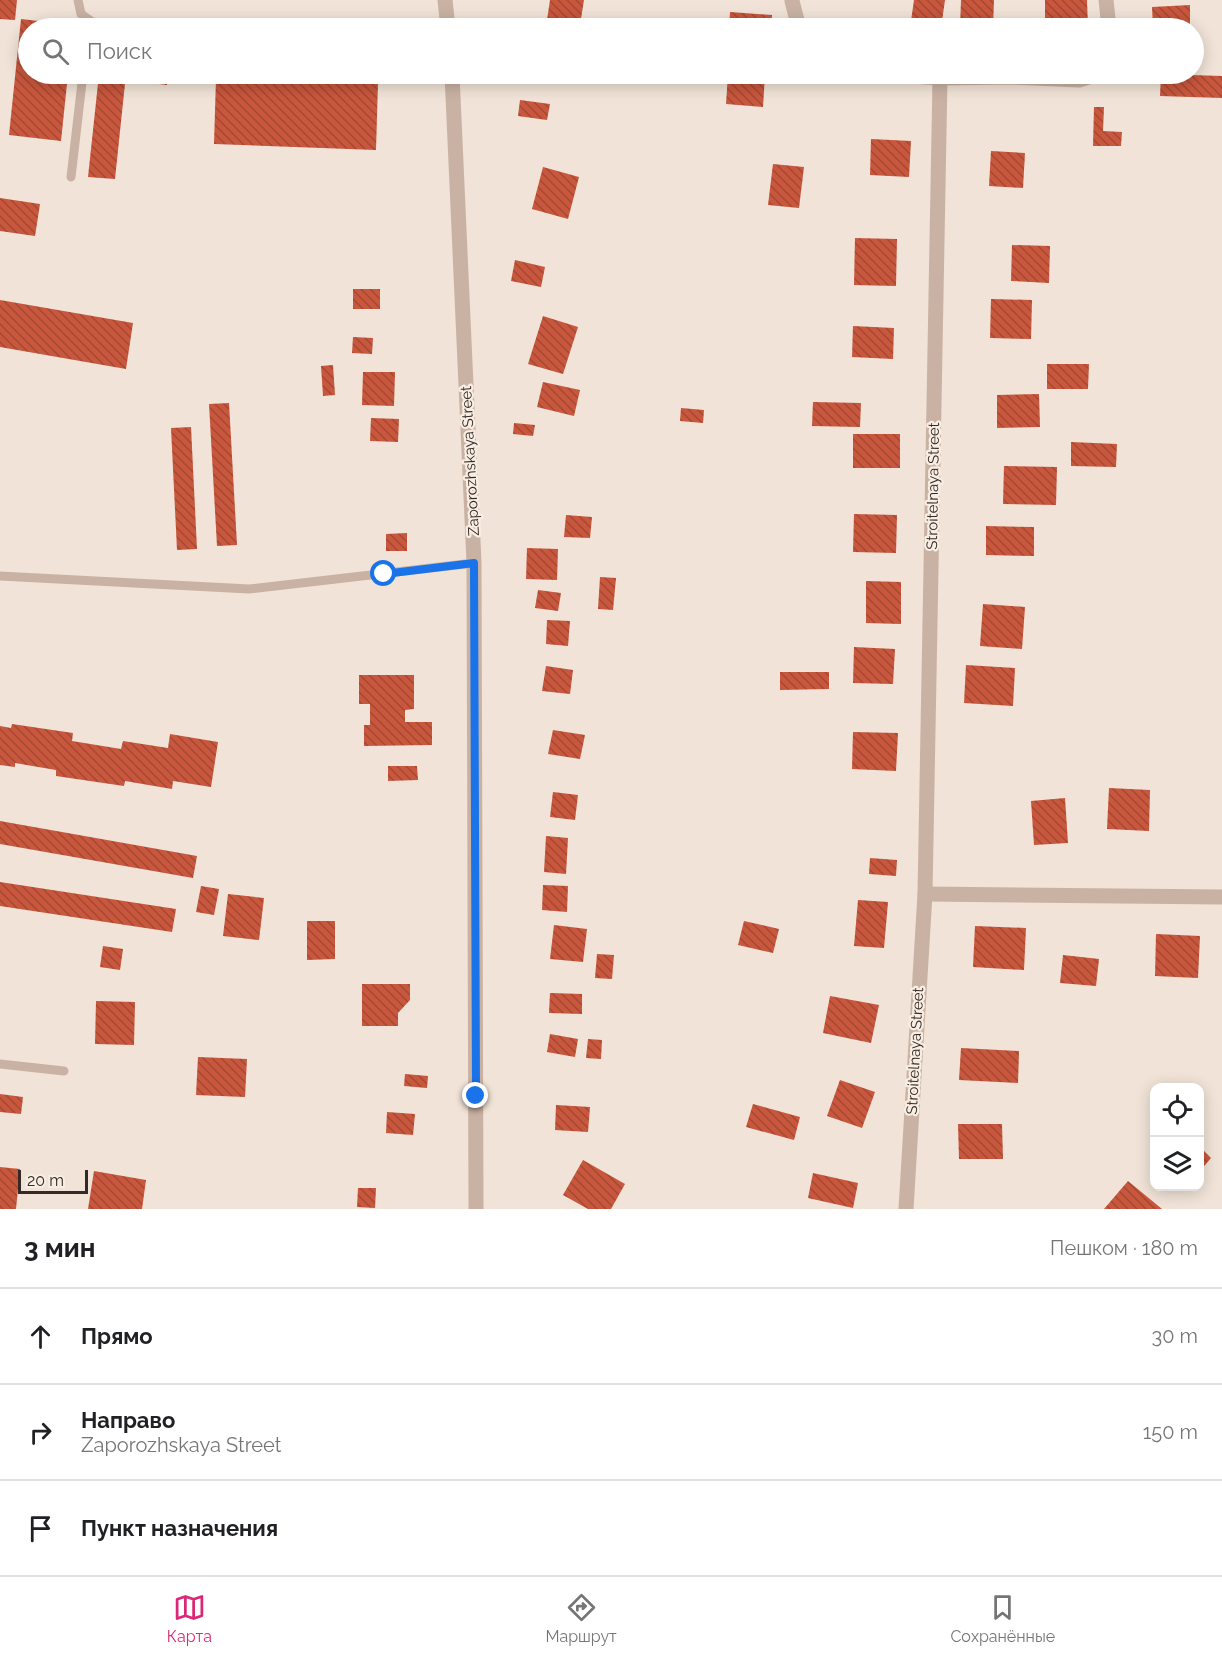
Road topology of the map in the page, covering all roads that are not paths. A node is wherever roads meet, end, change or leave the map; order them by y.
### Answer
1 (78, 0) edge
2 (445, 0) edge
3 (1106, 0) edge
4 (792, 1) edge
5 (84, 18) edge
6 (447, 18) edge
7 (796, 18) edge
8 (1108, 18) edge
9 (82, 84) edge
10 (452, 84) edge
11 (940, 84) edge
12 (71, 177) dead end
13 (474, 563) junction
14 (0, 576) edge
15 (925, 894) junction
16 (1222, 897) edge
17 (0, 1064) edge
18 (64, 1071) dead end
19 (476, 1209) edge
20 (906, 1209) edge

1 - 5 lane
2 - 6 street
3 - 8 street
4 - 7 street
9 - 12 lane
10 - 13 street, Zaporozhskaya Street
11 - 15 street, Stroitelnaya Street
13 - 14 lane
13 - 19 street, Zaporozhskaya Street
15 - 16 street
15 - 20 street, Stroitelnaya Street
17 - 18 lane

